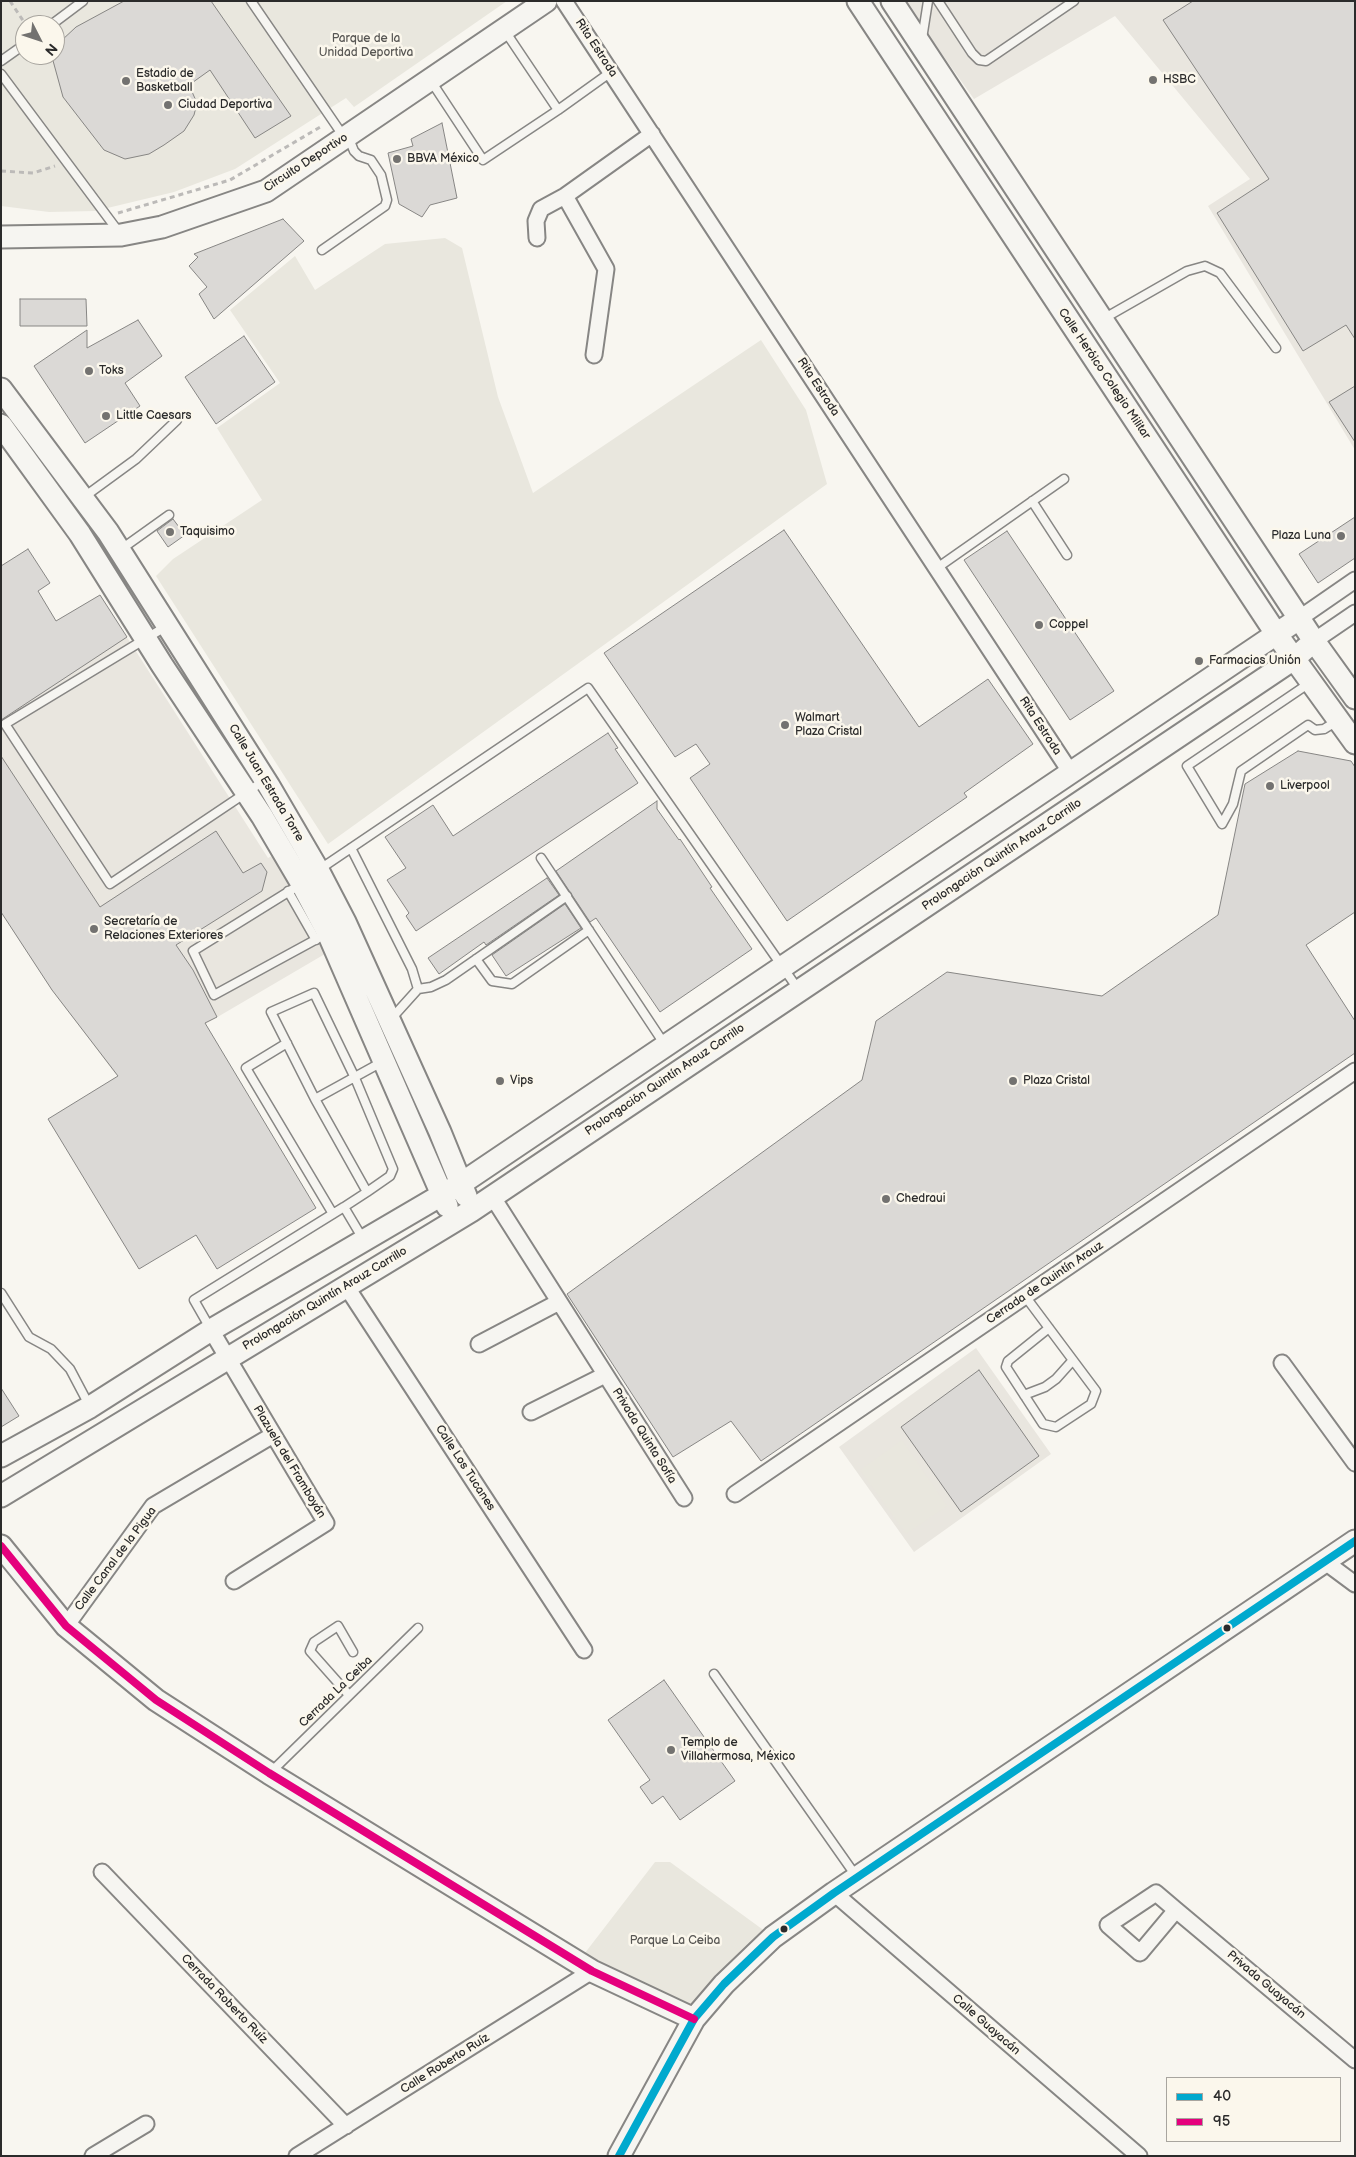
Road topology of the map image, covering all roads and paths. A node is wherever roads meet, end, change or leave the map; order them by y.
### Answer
1 (10, 1) edge
2 (83, 1) edge
3 (251, 1) edge
4 (546, 1) edge
5 (564, 1) edge
6 (858, 1) edge
7 (892, 1) edge
8 (928, 1) edge
9 (938, 1) edge
10 (1074, 1) edge
11 (19, 15) edge
12 (64, 15) edge
13 (505, 30) junction
14 (921, 45) junction
15 (15, 52) edge
16 (1, 62) edge
17 (611, 72) junction
18 (1, 74) edge
19 (431, 81) junction
20 (558, 110) junction
21 (333, 120) junction
22 (652, 134) junction
23 (347, 138) junction
24 (64, 156) junction
25 (1, 171) edge
26 (565, 196) junction
27 (106, 216) junction
28 (121, 235) junction
29 (536, 238) dead end
30 (5, 243) edge
31 (322, 250) dead end
32 (1102, 319) junction
33 (1276, 348) dead end
34 (594, 354) dead end
35 (1, 389) edge
36 (177, 420) dead end
37 (1, 425) edge
38 (1064, 479) dead end
39 (78, 491) junction
40 (52, 496) junction
41 (1032, 501) junction
42 (169, 515) dead end
43 (119, 550) junction
44 (1066, 555) dead end
45 (937, 568) junction
46 (1355, 580) edge
47 (1355, 613) edge
48 (1300, 618) junction
49 (167, 626) junction
50 (1277, 635) junction
51 (146, 639) junction
52 (1314, 641) junction
53 (1295, 658) junction
54 (1312, 682) junction
55 (1355, 698) edge
56 (1339, 720) junction
57 (1355, 743) edge
58 (1071, 773) junction
59 (265, 780) junction
60 (247, 793) junction
61 (1023, 805) junction
62 (1039, 830) junction
63 (350, 848) junction
64 (541, 858) dead end
65 (303, 882) junction
66 (567, 896) junction
67 (589, 930) junction
68 (322, 936) junction
69 (476, 959) junction
70 (782, 967) junction
71 (418, 988) junction
72 (799, 990) junction
73 (389, 1020) junction
74 (287, 1043) junction
75 (665, 1046) junction
76 (394, 1056) junction
77 (1355, 1071) edge
78 (355, 1078) junction
79 (610, 1083) junction
80 (315, 1099) junction
81 (626, 1106) junction
82 (462, 1183) junction
83 (367, 1192) junction
84 (441, 1195) junction
85 (492, 1196) junction
86 (344, 1207) junction
87 (333, 1214) junction
88 (463, 1215) junction
89 (364, 1241) junction
90 (346, 1286) junction
91 (1, 1293) edge
92 (1025, 1296) junction
93 (559, 1302) junction
94 (1049, 1328) junction
95 (211, 1330) junction
96 (479, 1344) dead end
97 (227, 1359) junction
98 (1073, 1360) junction
99 (1282, 1363) dead end
100 (605, 1375) junction
101 (1024, 1395) junction
102 (90, 1407) junction
103 (531, 1412) dead end
104 (274, 1435) junction
105 (1, 1456) edge
106 (1355, 1464) edge
107 (735, 1494) dead end
108 (1, 1496) edge
109 (684, 1498) dead end
110 (1355, 1541) edge
111 (1, 1546) edge
112 (1324, 1561) junction
113 (234, 1581) dead end
114 (1355, 1584) edge
115 (66, 1626) junction
116 (418, 1628) dead end
117 (584, 1650) dead end
118 (353, 1652) dead end
119 (714, 1674) dead end
120 (349, 1695) junction
121 (269, 1773) junction
122 (102, 1872) dead end
123 (857, 1878) junction
124 (834, 1893) junction
125 (1176, 1910) dead end
126 (592, 1971) junction
127 (694, 2019) junction
128 (1355, 2060) edge
129 (146, 2124) dead end
130 (346, 2126) junction
131 (93, 2156) edge
132 (297, 2156) edge
133 (619, 2156) edge
134 (1139, 2156) edge

1 - 11 path
2 - 12 lane
3 - 21 lane
4 - 13 street, Circuito Deportivo
5 - 17 street, Rita Estrada
6 - 50 street, Calle Heróico Colegio Militar
7 - 14 street
8 - 14 lane
9 - 10 lane
13 - 19 street, Circuito Deportivo
13 - 20 lane
14 - 32 street
15 - 16 lane
17 - 20 lane
17 - 22 street, Rita Estrada
18 - 24 lane
19 - 20 lane
19 - 23 street, Circuito Deportivo
21 - 23 lane
21 - 27 path
22 - 26 street
22 - 45 street, Rita Estrada
23 - 28 street, Circuito Deportivo
23 - 31 lane
24 - 25 path
24 - 27 lane
26 - 29 street
26 - 34 street
27 - 28 lane
28 - 30 street, Circuito Deportivo
32 - 33 lane
32 - 48 street
35 - 39 street, Calle Juan Estrada Torre
36 - 39 lane
37 - 40 street, Calle Juan Estrada Torre
38 - 41 lane
39 - 40 street
39 - 43 street, Calle Juan Estrada Torre
40 - 51 street, Calle Juan Estrada Torre
41 - 44 lane
41 - 45 lane
42 - 43 lane
43 - 49 street, Calle Juan Estrada Torre
45 - 58 street, Rita Estrada
46 - 48 street
47 - 52 street
48 - 50 street
48 - 52 street
49 - 51 lane
49 - 59 street, Calle Juan Estrada Torre
50 - 53 street, Calle Heróico Colegio Militar
50 - 58 street
51 - 60 street, Calle Juan Estrada Torre
51 - 60 lane
52 - 53 street, Prolongación Quintín Arauz Carrillo
52 - 55 street
53 - 54 street, Calle Heróico Colegio Militar
53 - 62 street, Prolongación Quintín Arauz Carrillo
54 - 56 street, Calle Heróico Colegio Militar
54 - 56 lane
56 - 57 street, Calle Heróico Colegio Militar
58 - 61 street
59 - 60 lane
59 - 65 street, Calle Juan Estrada Torre
60 - 65 street, Calle Juan Estrada Torre
61 - 62 street
61 - 70 street
62 - 72 street, Prolongación Quintín Arauz Carrillo
63 - 65 lane
63 - 70 lane
63 - 71 lane
64 - 66 lane
65 - 68 street, Calle Juan Estrada Torre
65 - 68 lane
65 - 73 street, Calle Juan Estrada Torre
66 - 67 lane
66 - 69 lane
67 - 69 lane
67 - 75 lane
68 - 76 street, Calle Juan Estrada Torre
69 - 71 lane
70 - 72 lane
70 - 75 street
71 - 73 lane
72 - 81 street, Prolongación Quintín Arauz Carrillo
73 - 76 street, Calle Juan Estrada Torre
74 - 78 lane
74 - 80 lane
74 - 87 lane
75 - 79 street
76 - 78 lane
76 - 82 street, Calle Juan Estrada Torre
76 - 84 street, Calle Juan Estrada Torre
77 - 92 street, Cerrada de Quintín Arauz
78 - 80 lane
78 - 83 lane
79 - 81 street
79 - 82 street
80 - 83 lane
81 - 85 street, Prolongación Quintín Arauz Carrillo
82 - 84 street
82 - 88 street, Calle Juan Estrada Torre
83 - 86 lane
84 - 88 street, Calle Juan Estrada Torre
84 - 89 street
85 - 88 street, Prolongación Quintín Arauz Carrillo
85 - 93 street, Privada Quinta Sofía
86 - 87 lane
86 - 89 lane
87 - 95 lane
88 - 90 street, Prolongación Quintín Arauz Carrillo
89 - 95 street
90 - 97 street, Prolongación Quintín Arauz Carrillo
90 - 117 street, Calle Los Tucanes
91 - 102 lane
92 - 94 lane
92 - 107 street, Cerrada de Quintín Arauz
93 - 96 street
93 - 100 street, Privada Quinta Sofía
94 - 98 lane
94 - 101 lane
95 - 97 street, Plazuela del Framboyán
95 - 102 street
97 - 104 street, Plazuela del Framboyán
97 - 108 street, Prolongación Quintín Arauz Carrillo
98 - 101 lane
98 - 101 lane
99 - 106 street
100 - 103 street, Privada Quinta Sofía
100 - 109 street, Privada Quinta Sofía
102 - 105 street
104 - 113 street, Plazuela del Framboyán
104 - 115 street, Calle Canal de la Pigua
110 - 112 street
111 - 115 street
112 - 114 street
112 - 123 street
115 - 121 street
116 - 120 lane, Cerrada La Ceiba
118 - 120 lane
119 - 123 lane
120 - 121 lane, Cerrada La Ceiba
121 - 126 street
122 - 130 street, Cerrada Roberto Ruíz
123 - 124 street
124 - 127 street
124 - 134 street, Calle Guayacán
125 - 128 street, Privada Guayacán
126 - 127 street
126 - 130 street, Calle Roberto Ruíz
127 - 133 street
129 - 131 street
130 - 132 street, Calle Roberto Ruíz

